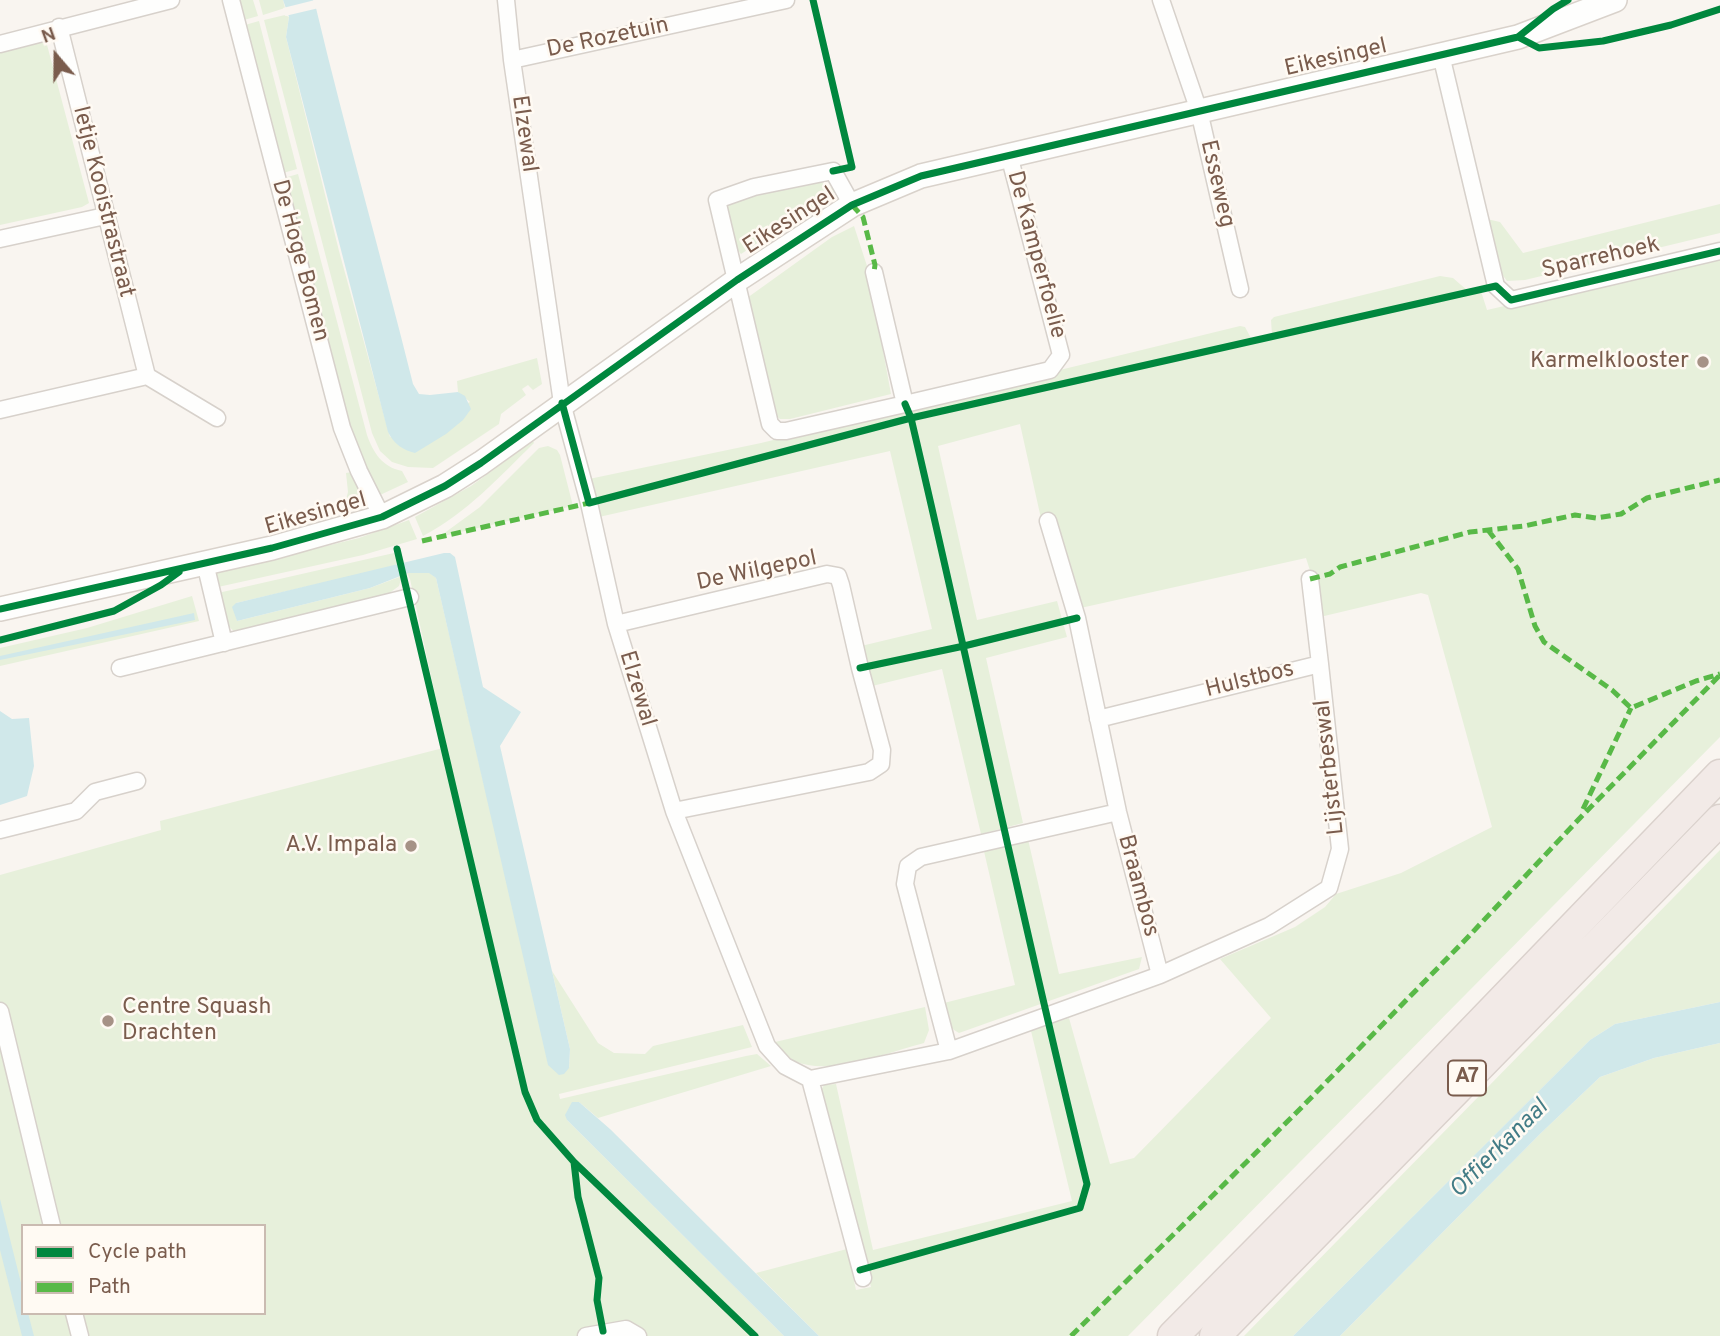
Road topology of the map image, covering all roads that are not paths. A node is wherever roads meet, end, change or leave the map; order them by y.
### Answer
1 (171, 0) edge
2 (231, 0) edge
3 (506, 0) edge
4 (786, 0) edge
5 (1161, 0) edge
6 (1615, 0) edge
7 (59, 27) junction
8 (0, 44) edge
9 (1441, 55) junction
10 (512, 60) junction
11 (1199, 111) junction
12 (1009, 155) junction
13 (852, 205) junction
14 (105, 216) junction
15 (0, 239) edge
16 (1720, 251) edge
17 (874, 272) dead end
18 (737, 279) junction
19 (1240, 289) dead end
20 (147, 376) junction
21 (562, 403) junction
22 (905, 404) junction
23 (0, 411) edge
24 (217, 418) dead end
25 (382, 517) junction
26 (1048, 521) dead end
27 (205, 563) junction
28 (1310, 579) dead end
29 (410, 597) dead end
30 (0, 609) edge
31 (616, 624) junction
32 (224, 643) junction
33 (1320, 664) junction
34 (120, 668) dead end
35 (1098, 719) junction
36 (1720, 775) edge
37 (137, 781) dead end
38 (674, 811) junction
39 (1118, 813) junction
40 (1720, 820) edge
41 (0, 830) edge
42 (1160, 975) junction
43 (0, 1011) edge
44 (949, 1051) junction
45 (810, 1079) junction
46 (52, 1224) edge
47 (863, 1278) dead end
48 (75, 1315) edge
49 (80, 1336) edge
50 (586, 1336) edge
51 (638, 1336) edge
52 (1172, 1336) edge
53 (1215, 1336) edge

1 - 7 street
2 - 25 street, De Hoge Bomen
3 - 10 street, Elzewal
4 - 10 street, De Rozetuin
5 - 11 street, Esseweg
6 - 9 street, Eikesingel
7 - 8 street
7 - 14 street, Ietje Kooistrastraat
9 - 11 street, Eikesingel
9 - 16 street, Sparrehoek
10 - 21 street, Elzewal
11 - 12 street, Eikesingel
11 - 19 street, Esseweg
12 - 13 street, Eikesingel
12 - 22 street, De Kamperfoelie
13 - 18 street, Eikesingel
13 - 18 street, Eikesingel
14 - 15 street
14 - 20 street, Ietje Kooistrastraat
17 - 22 street
18 - 21 street, Eikesingel
18 - 22 street, De Kamperfoelie
20 - 23 street
20 - 24 street
21 - 25 street, Eikesingel
21 - 31 street, Elzewal
25 - 27 street, Eikesingel
26 - 35 street
27 - 30 street, Eikesingel
27 - 32 street
28 - 33 street, Hulstbos
29 - 32 street
31 - 38 street, Elzewal
31 - 38 street, De Wilgepol
32 - 34 street
33 - 35 street, Hulstbos
33 - 42 street, Lijsterbeswal
35 - 39 street
36 - 52 highway, A7
37 - 41 street
38 - 45 street, Elzewal
39 - 42 street, Braambos
39 - 44 street, Braambos
40 - 53 highway, A7
42 - 44 street
43 - 46 street
44 - 45 street
45 - 47 street
48 - 49 street
50 - 51 street

